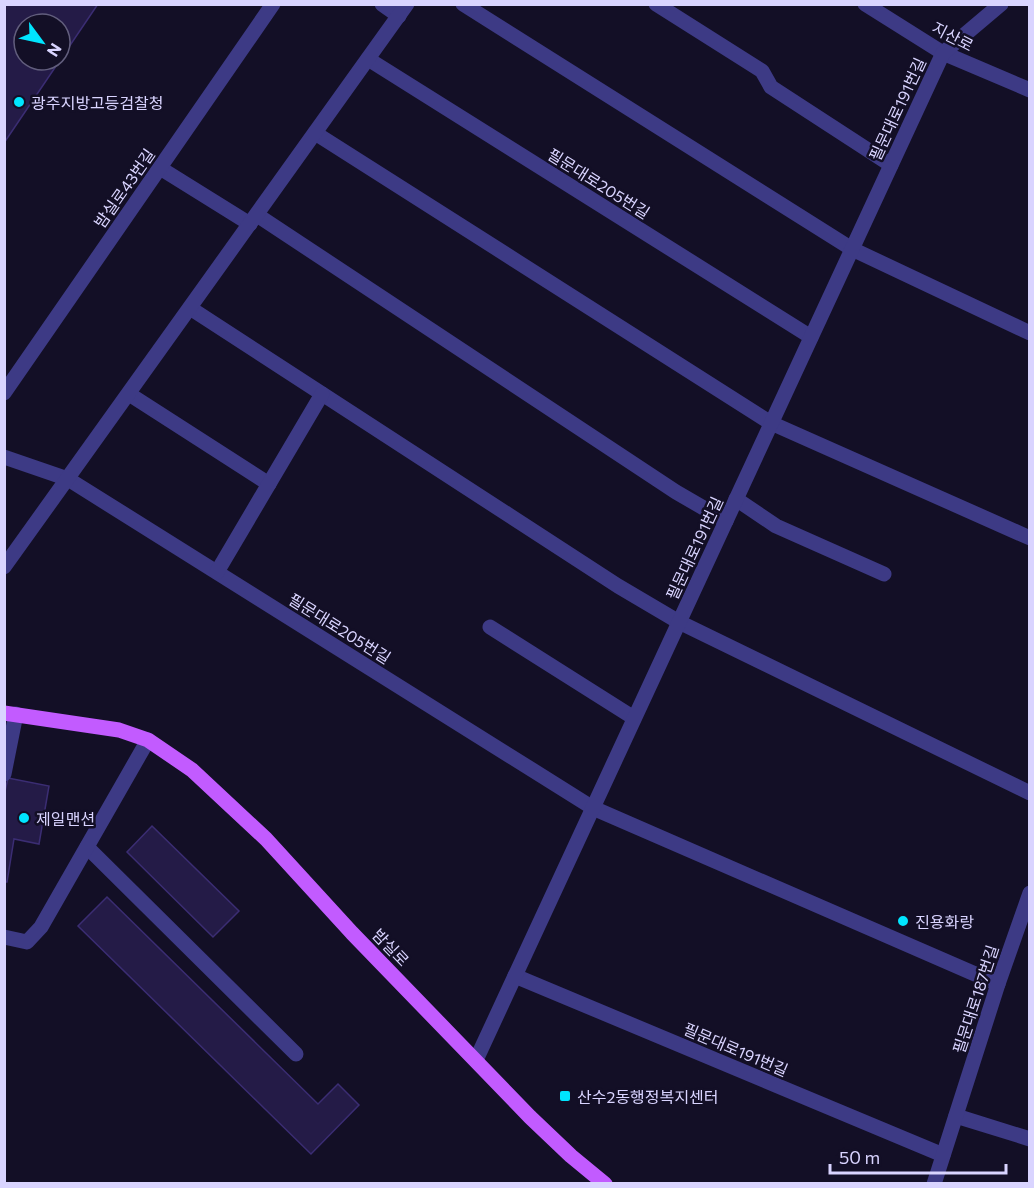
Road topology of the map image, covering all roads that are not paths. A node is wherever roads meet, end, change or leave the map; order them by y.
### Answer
1 (273, 4) edge
2 (382, 4) edge
3 (463, 4) edge
4 (656, 4) edge
5 (865, 4) edge
6 (1001, 4) edge
7 (403, 10) edge
8 (943, 53) junction
9 (368, 59) junction
10 (1029, 90) edge
11 (315, 133) junction
12 (891, 165) junction
13 (160, 168) junction
14 (254, 220) junction
15 (852, 249) junction
16 (190, 308) junction
17 (1029, 333) edge
18 (811, 337) junction
19 (4, 393) edge
20 (129, 394) junction
21 (322, 394) junction
22 (771, 423) junction
23 (4, 458) edge
24 (68, 479) junction
25 (269, 484) junction
26 (736, 499) junction
27 (726, 521) junction
28 (1029, 538) edge
29 (4, 567) edge
30 (217, 572) junction
31 (884, 574) dead end
32 (679, 622) junction
33 (490, 627) dead end
34 (10, 714) edge
35 (634, 718) junction
36 (148, 740) junction
37 (4, 774) edge
38 (1029, 793) edge
39 (593, 808) junction
40 (87, 847) junction
41 (1029, 894) edge
42 (4, 938) edge
43 (515, 976) junction
44 (998, 984) junction
45 (296, 1054) dead end
46 (476, 1060) junction
47 (956, 1116) junction
48 (1029, 1139) edge
49 (944, 1155) junction
50 (605, 1184) edge
51 (934, 1184) edge

1 - 13 street, 밤실로43번길
2 - 7 street
3 - 15 street
4 - 12 street
5 - 8 street, 지산로
6 - 8 street, 필문대로191번길
7 - 9 street
8 - 10 street, 지산로
8 - 12 street, 필문대로191번길
9 - 11 street
9 - 18 street, 필문대로205번길
11 - 14 street
11 - 22 street
12 - 15 street, 필문대로191번길
13 - 14 street
13 - 19 street, 밤실로43번길
14 - 16 street
14 - 27 street
15 - 17 street
15 - 18 street, 필문대로191번길
16 - 20 street
16 - 21 street
18 - 22 street, 필문대로191번길
20 - 24 street
20 - 25 street
21 - 25 street
21 - 32 street
22 - 26 street, 필문대로191번길
22 - 28 street
23 - 24 street, 필문대로205번길
24 - 29 street
24 - 30 street, 필문대로205번길
25 - 30 street
26 - 27 street, 필문대로191번길
26 - 31 street
27 - 32 street, 필문대로191번길
30 - 39 street, 필문대로205번길
32 - 35 street, 필문대로191번길
32 - 38 street, 필문대로191번길
33 - 35 street
34 - 36 main road, 밤실로
34 - 37 street
35 - 39 street, 필문대로191번길
36 - 40 street
36 - 46 main road, 밤실로
39 - 43 street, 필문대로191번길
39 - 44 street
40 - 42 street
40 - 45 street
41 - 44 street, 필문대로187번길
43 - 46 street, 필문대로191번길
43 - 49 street, 필문대로191번길
44 - 47 street, 필문대로187번길
46 - 50 main road, 밤실로
47 - 48 street
47 - 49 street, 필문대로187번길
49 - 51 street, 필문대로187번길

